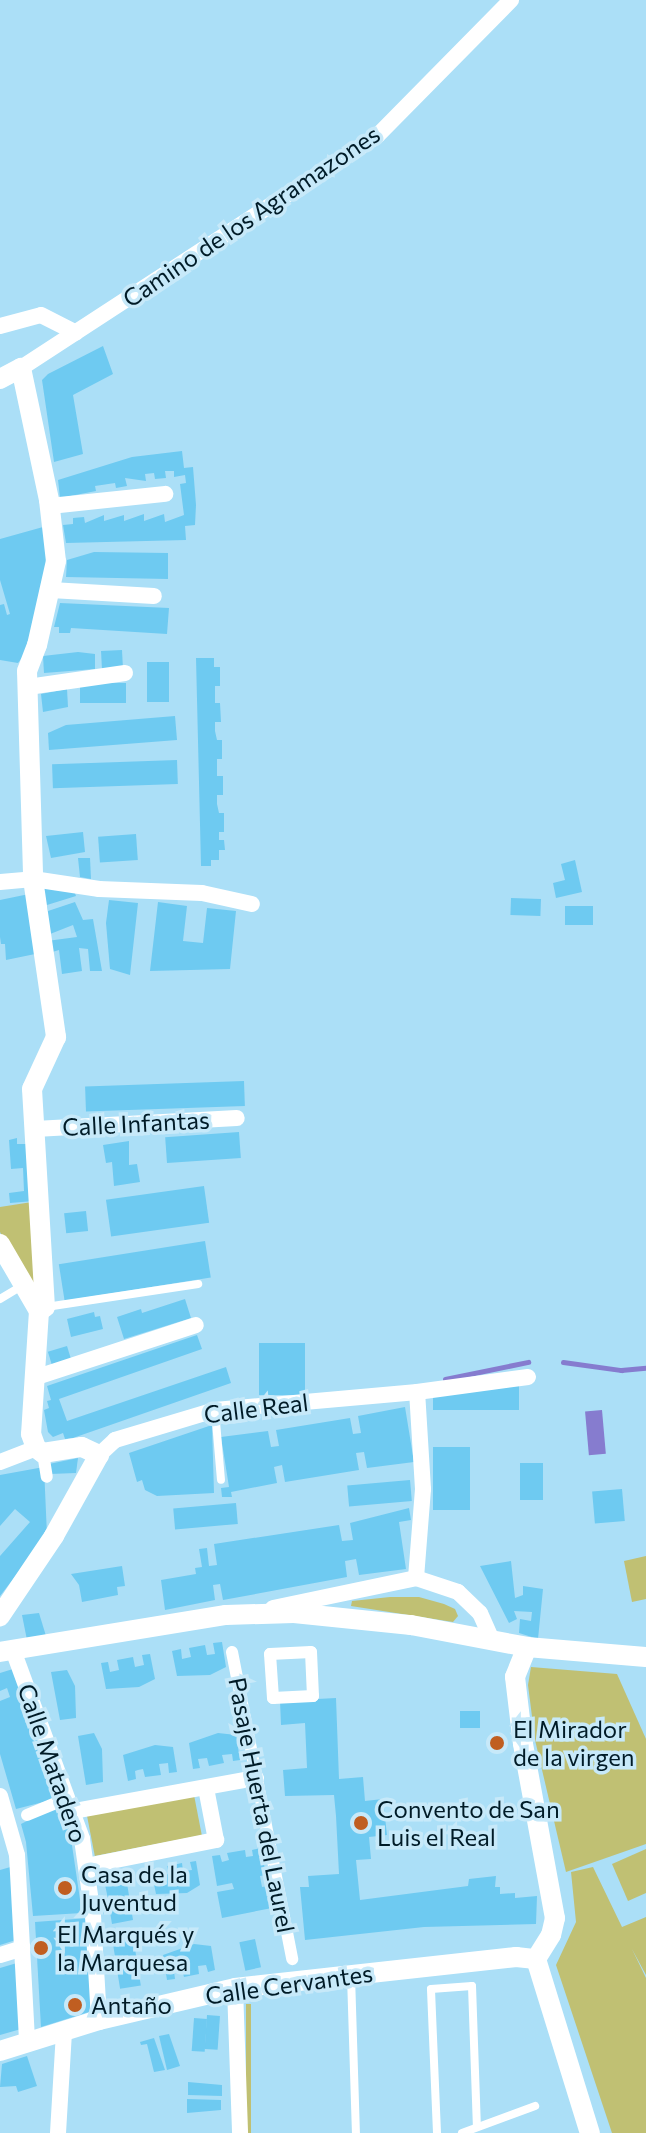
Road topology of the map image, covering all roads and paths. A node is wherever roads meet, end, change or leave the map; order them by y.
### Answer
1 (511, 0) edge
2 (0, 326) edge
3 (82, 329) junction
4 (21, 368) junction
5 (0, 379) edge
6 (165, 494) dead end
7 (50, 506) junction
8 (51, 590) junction
9 (154, 596) dead end
10 (125, 673) dead end
11 (28, 687) junction
12 (33, 879) junction
13 (0, 882) edge
14 (252, 904) dead end
15 (237, 1118) dead end
16 (35, 1129) junction
17 (0, 1244) edge
18 (198, 1284) dead end
19 (22, 1286) junction
20 (0, 1299) edge
21 (42, 1309) junction
22 (196, 1325) dead end
23 (37, 1377) junction
24 (528, 1377) dead end
25 (417, 1392) junction
26 (215, 1410) junction
27 (40, 1450) junction
28 (99, 1455) junction
29 (0, 1462) edge
30 (47, 1477) dead end
31 (221, 1480) dead end
32 (416, 1578) junction
33 (241, 1615) junction
34 (0, 1616) edge
35 (492, 1640) junction
36 (527, 1647) junction
37 (6, 1651) edge
38 (232, 1652) dead end
39 (311, 1652) joint
40 (646, 1657) edge
41 (256, 1778) junction
42 (206, 1788) junction
43 (0, 1796) edge
44 (71, 1804) junction
45 (27, 1815) dead end
46 (17, 1855) junction
47 (0, 1860) edge
48 (86, 1866) junction
49 (23, 1948) junction
50 (0, 1955) edge
51 (292, 1959) dead end
52 (536, 1959) junction
53 (351, 1975) junction
54 (235, 1988) junction
55 (99, 2020) junction
56 (64, 2031) junction
57 (27, 2042) junction
58 (0, 2051) edge
59 (535, 2106) dead end
60 (477, 2127) junction
61 (58, 2133) edge
62 (240, 2133) edge
63 (356, 2133) edge
64 (437, 2133) edge
65 (462, 2133) edge
66 (590, 2133) edge

1 - 3 street, Camino de los Agramazones
2 - 3 street
3 - 4 street, Camino de los Agramazones
4 - 5 street
4 - 7 street, Calle Infantas
6 - 7 street
7 - 8 street, Calle Infantas
8 - 9 street
8 - 11 street, Calle Infantas
10 - 11 street
11 - 12 street, Calle Infantas
12 - 13 street
12 - 14 street
12 - 16 street, Calle Infantas
15 - 16 street, Calle Infantas
16 - 21 street, Calle Infantas
17 - 19 street
18 - 21 lane
19 - 20 lane
19 - 21 street
21 - 23 street, Calle Infantas
22 - 23 street
23 - 27 street, Calle Infantas
24 - 25 street, Calle Real
25 - 26 street, Calle Real
25 - 32 street
26 - 28 street, Calle Real
26 - 31 lane
27 - 28 street
27 - 29 street
27 - 30 street
28 - 34 street
32 - 33 street
32 - 35 street
33 - 35 street
33 - 37 street
35 - 36 street
36 - 40 street
36 - 52 street
37 - 44 street, Calle Matadero
38 - 41 street, Pasaje Huerta del Laurel
39 - 39 street
41 - 42 street
41 - 51 street, Pasaje Huerta del Laurel
42 - 44 street
42 - 48 street
43 - 46 street
44 - 45 street
44 - 48 street, Calle Matadero
46 - 47 street
46 - 49 street
48 - 55 street, Calle Matadero
49 - 50 street
49 - 57 street
52 - 53 street, Calle Cervantes
52 - 66 street
53 - 54 street, Calle Cervantes
53 - 63 lane
54 - 55 street, Calle Cervantes
54 - 62 street
55 - 56 street, Calle Cervantes
56 - 57 street, Calle Cervantes
56 - 61 street
57 - 58 street, Calle Cervantes
59 - 60 lane
60 - 64 lane
60 - 65 lane

